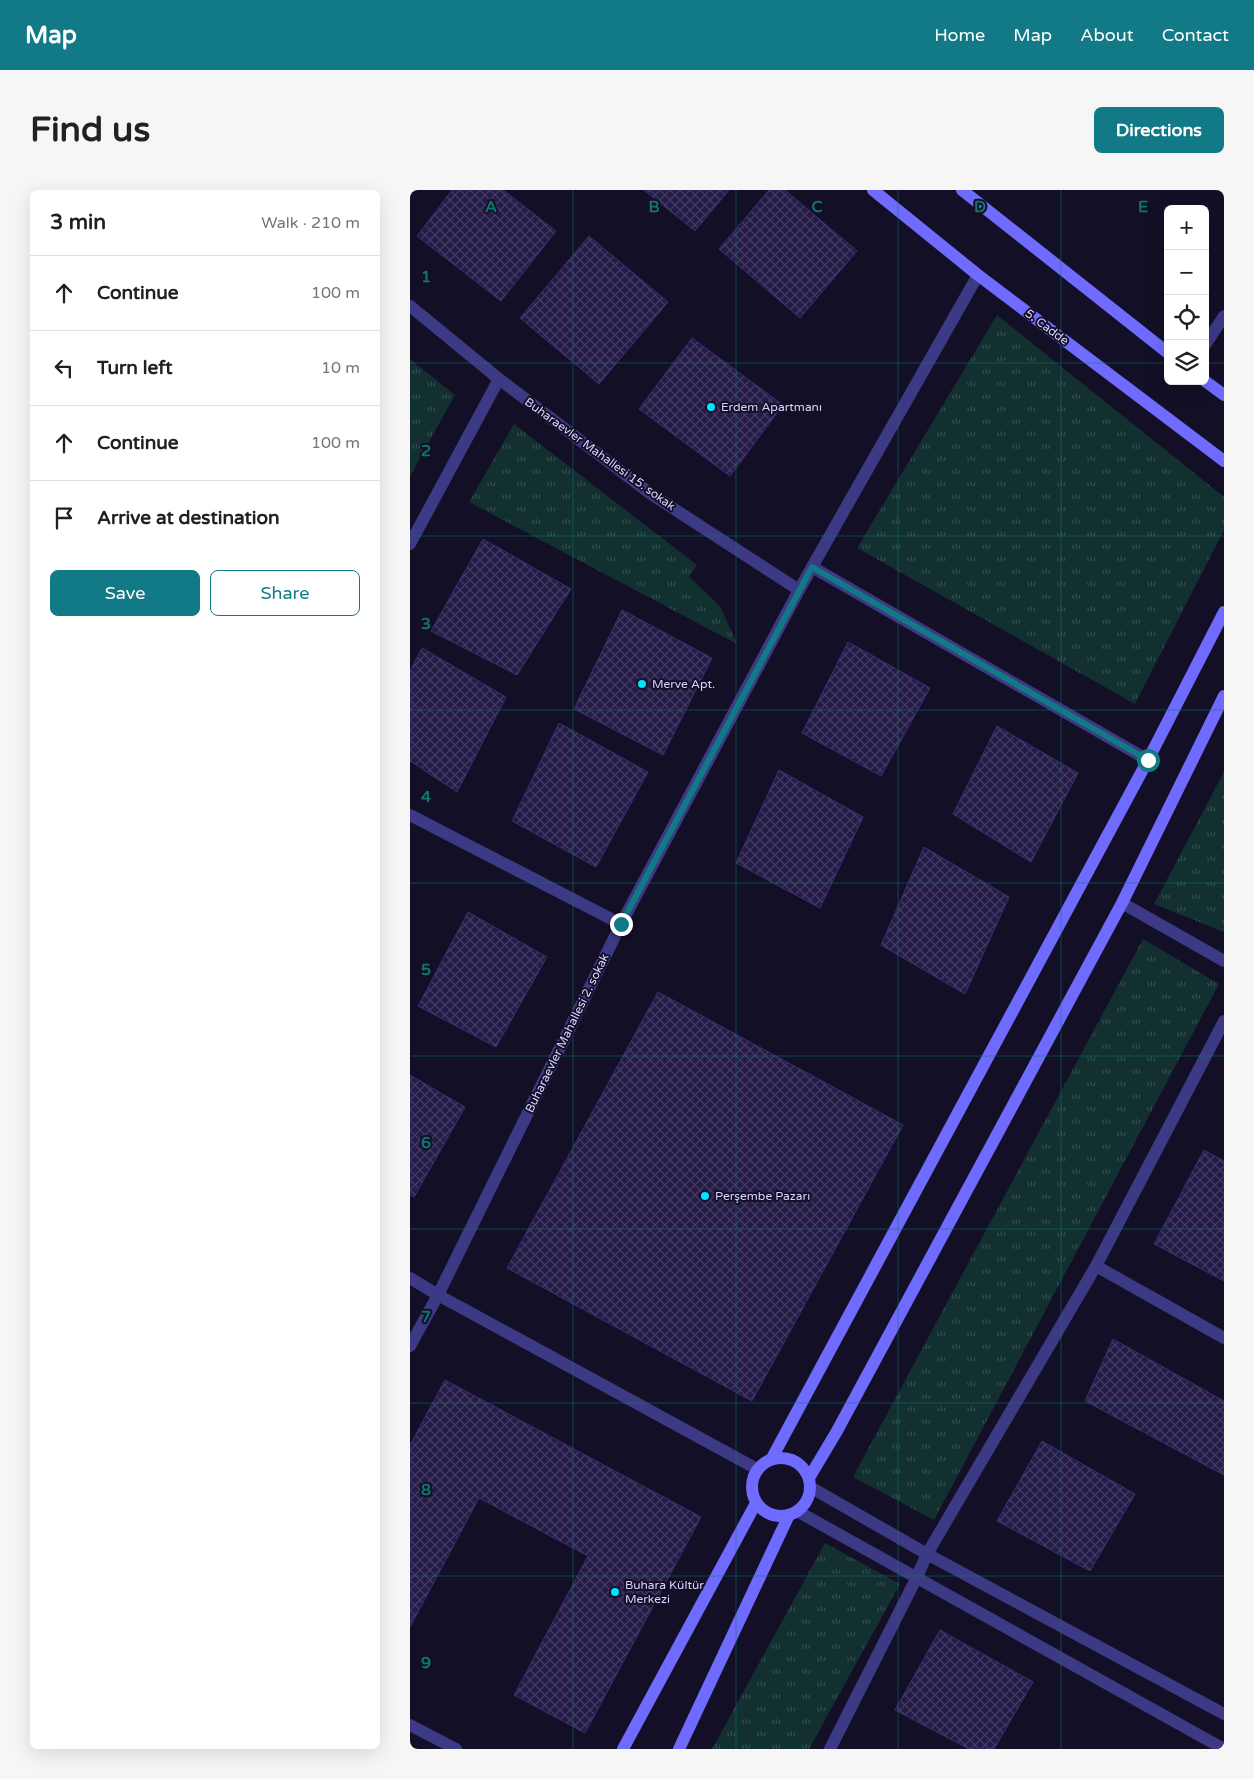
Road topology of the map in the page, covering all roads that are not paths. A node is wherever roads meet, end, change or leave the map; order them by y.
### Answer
1 (873, 190) edge
2 (962, 190) edge
3 (978, 275) junction
4 (410, 306) edge
5 (1224, 316) edge
6 (1208, 340) edge
7 (1164, 349) edge
8 (499, 379) junction
9 (1209, 384) edge
10 (1224, 394) edge
11 (1224, 461) edge
12 (410, 544) edge
13 (812, 567) junction
14 (799, 590) junction
15 (1224, 612) edge
16 (1224, 696) edge
17 (1148, 760) junction
18 (410, 815) edge
19 (1122, 903) junction
20 (621, 924) junction
21 (1224, 961) edge
22 (1224, 1021) edge
23 (1096, 1266) junction
24 (410, 1278) edge
25 (438, 1295) junction
26 (1224, 1338) edge
27 (410, 1346) edge
28 (772, 1458) junction
29 (757, 1469) junction
30 (809, 1483) junction
31 (756, 1503) junction
32 (793, 1513) junction
33 (927, 1554) junction
34 (917, 1577) junction
35 (1224, 1714) edge
36 (410, 1725) edge
37 (456, 1749) edge
38 (623, 1749) edge
39 (679, 1749) edge
40 (830, 1749) edge
41 (1224, 1749) edge

1 - 3 street, 5. Cadde
2 - 7 street
3 - 11 street, 5. Cadde
3 - 13 street, Buharaevler Mahallesi 2. sokak
4 - 8 street, Buharaevler Mahallesi 15. sokak
5 - 6 street
8 - 12 street
8 - 14 street, Buharaevler Mahallesi 15. sokak
9 - 10 street
13 - 14 street, Buharaevler Mahallesi 2. sokak
13 - 17 street
14 - 20 street, Buharaevler Mahallesi 2. sokak
15 - 17 street
16 - 19 street
17 - 28 street
18 - 20 street
19 - 21 street
19 - 30 street
20 - 25 street, Buharaevler Mahallesi 2. sokak
22 - 23 street
23 - 26 street
23 - 33 street
24 - 25 street
25 - 27 street, Buharaevler Mahallesi 2. sokak
25 - 29 street
28 - 29 street
28 - 30 street
29 - 31 street
30 - 32 street
30 - 33 street
31 - 32 street
31 - 38 street
32 - 34 street
32 - 39 street
33 - 34 street
33 - 35 street
34 - 40 street
34 - 41 street
36 - 37 street

